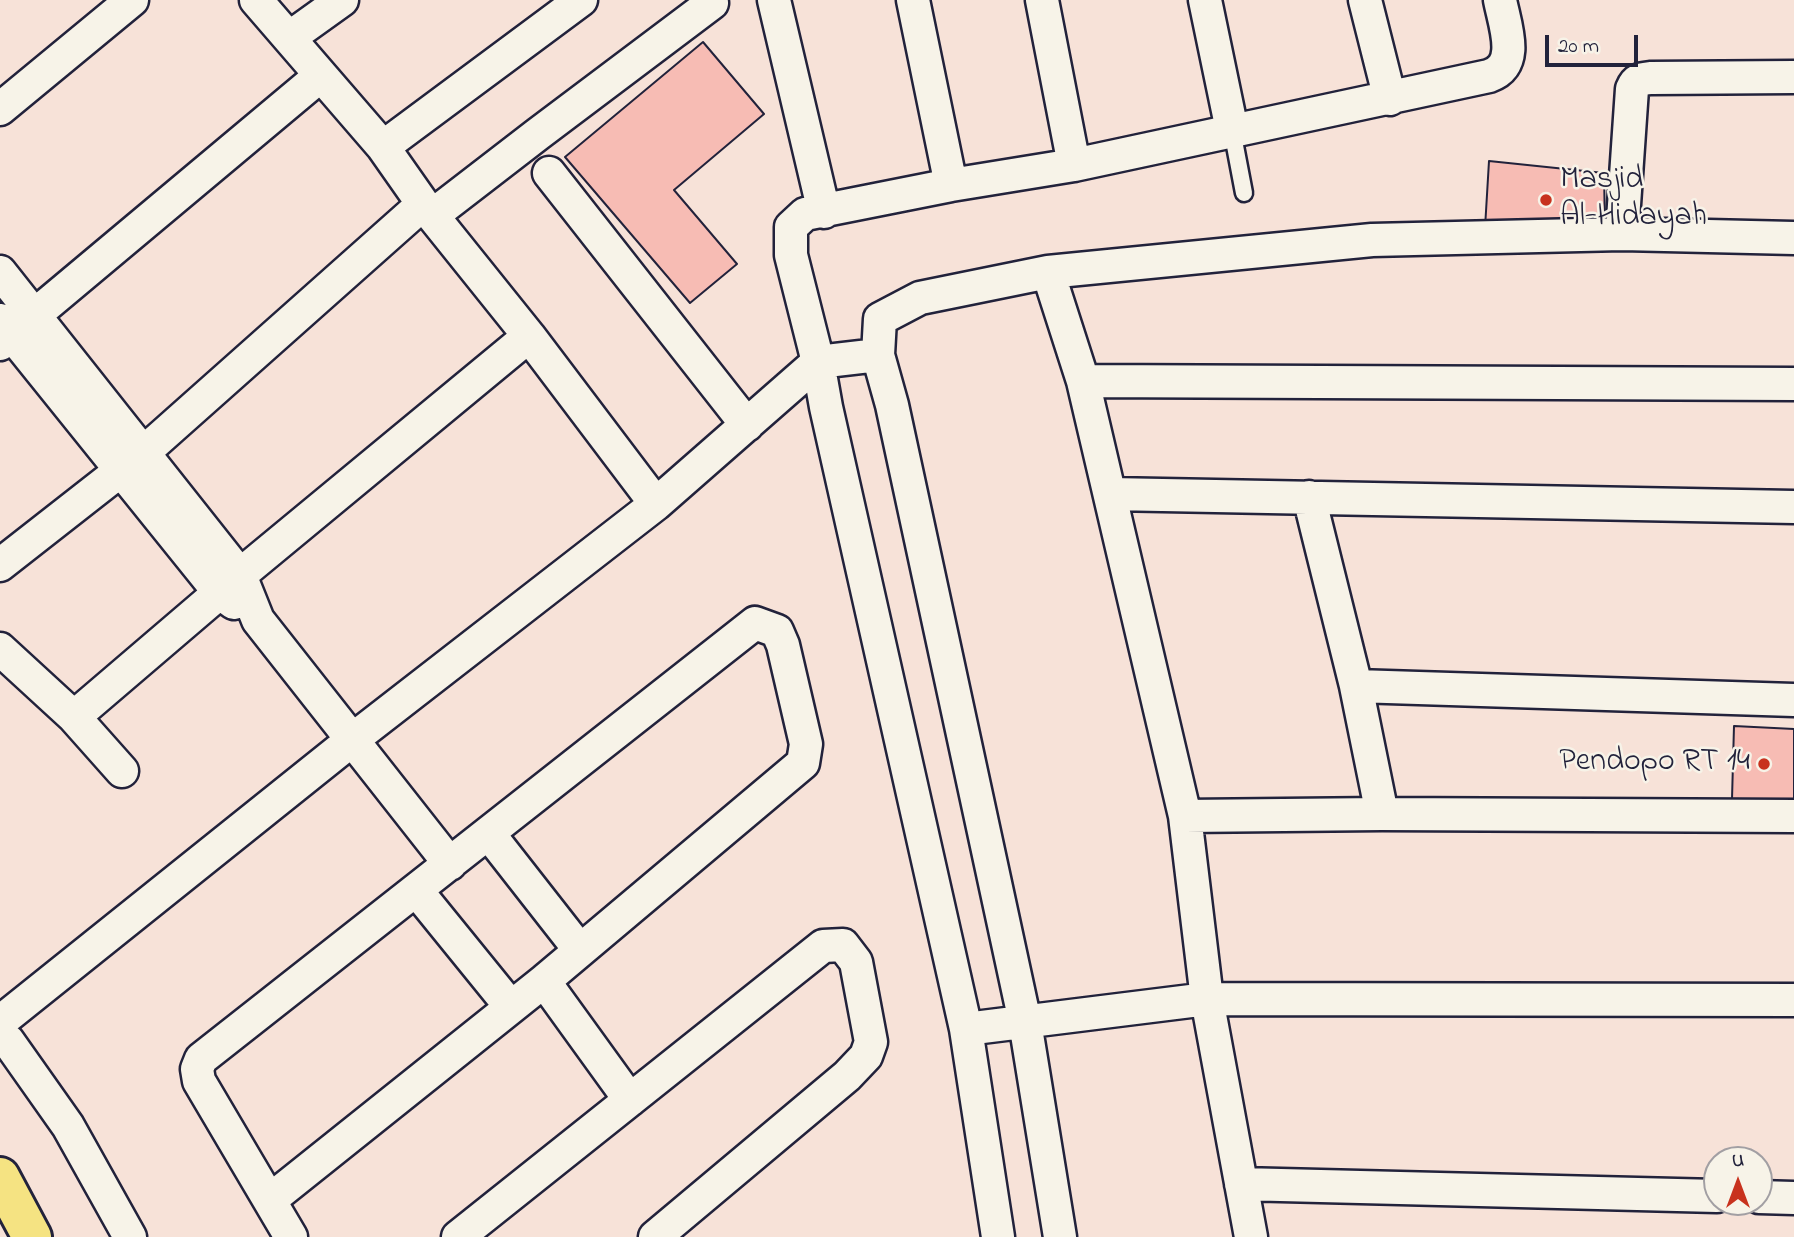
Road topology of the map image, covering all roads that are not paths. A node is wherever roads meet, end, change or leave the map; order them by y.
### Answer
1 (132, 0) edge
2 (256, 0) edge
3 (342, 0) edge
4 (581, 0) edge
5 (774, 0) edge
6 (913, 0) edge
7 (1042, 0) edge
8 (1205, 0) edge
9 (1365, 0) edge
10 (1500, 0) edge
11 (712, 4) dead end
12 (289, 38) junction
13 (320, 76) junction
14 (1794, 76) edge
15 (1390, 99) junction
16 (0, 109) edge
17 (1232, 130) junction
18 (383, 147) junction
19 (1074, 165) junction
20 (549, 173) dead end
21 (951, 185) junction
22 (1244, 193) dead end
23 (428, 210) junction
24 (824, 212) junction
25 (1622, 234) junction
26 (1794, 238) edge
27 (0, 272) edge
28 (1048, 272) junction
29 (12, 329) edge
30 (529, 336) junction
31 (878, 355) junction
32 (818, 362) junction
33 (1083, 381) junction
34 (1794, 384) edge
35 (747, 425) junction
36 (132, 462) junction
37 (1110, 494) junction
38 (1309, 497) junction
39 (656, 504) junction
40 (1794, 507) edge
41 (0, 565) edge
42 (229, 583) junction
43 (0, 649) edge
44 (1356, 686) junction
45 (1794, 700) edge
46 (74, 717) junction
47 (352, 740) junction
48 (122, 771) dead end
49 (1382, 814) junction
50 (1185, 816) junction
51 (1794, 816) edge
52 (489, 834) junction
53 (450, 864) junction
54 (416, 890) junction
55 (579, 949) junction
56 (544, 981) junction
57 (1207, 999) junction
58 (1794, 1000) edge
59 (511, 1007) junction
60 (0, 1022) edge
61 (1025, 1022) junction
62 (966, 1029) junction
63 (0, 1034) edge
64 (630, 1100) junction
65 (0, 1177) edge
66 (1241, 1184) junction
67 (1703, 1196) edge
68 (1773, 1197) edge
69 (1794, 1198) edge
70 (270, 1200) junction
71 (33, 1237) edge
72 (131, 1237) edge
73 (291, 1237) edge
74 (458, 1237) edge
75 (655, 1237) edge
76 (998, 1237) edge
77 (1060, 1237) edge
78 (1251, 1237) edge

1 - 16 street
2 - 12 street
3 - 12 street
4 - 18 street
5 - 24 street
6 - 21 street
7 - 19 street
8 - 17 street
9 - 15 street
10 - 15 street
11 - 23 street
12 - 13 street
13 - 18 street
13 - 29 street
14 - 25 street
15 - 17 street
17 - 19 street
17 - 22 lane
18 - 23 street
19 - 21 street
20 - 35 street
21 - 24 street
23 - 30 street
23 - 36 street
24 - 32 street
25 - 26 street
25 - 28 street
27 - 29 street
28 - 31 street
28 - 33 street
29 - 36 street
30 - 39 street
30 - 42 street
31 - 32 street
31 - 61 street
32 - 35 street
32 - 62 street
33 - 34 street
33 - 37 street
35 - 39 street
36 - 41 street
36 - 42 street
37 - 38 street
37 - 50 street
38 - 40 street
38 - 44 street
39 - 47 street
42 - 46 street
42 - 47 street
43 - 46 street
44 - 45 street
44 - 49 street
46 - 48 street
47 - 53 street
47 - 60 street
49 - 50 street
49 - 51 street
50 - 57 street
52 - 53 street
52 - 55 street
52 - 55 street
53 - 54 street
54 - 59 street
54 - 70 street
55 - 56 street
56 - 59 street
56 - 64 street
57 - 58 street
57 - 61 street
57 - 66 street
59 - 70 street
61 - 62 street
61 - 77 street
62 - 76 street
63 - 72 street
64 - 74 street
64 - 75 street
65 - 71 main road
66 - 67 street
66 - 78 street
68 - 69 street
70 - 73 street

